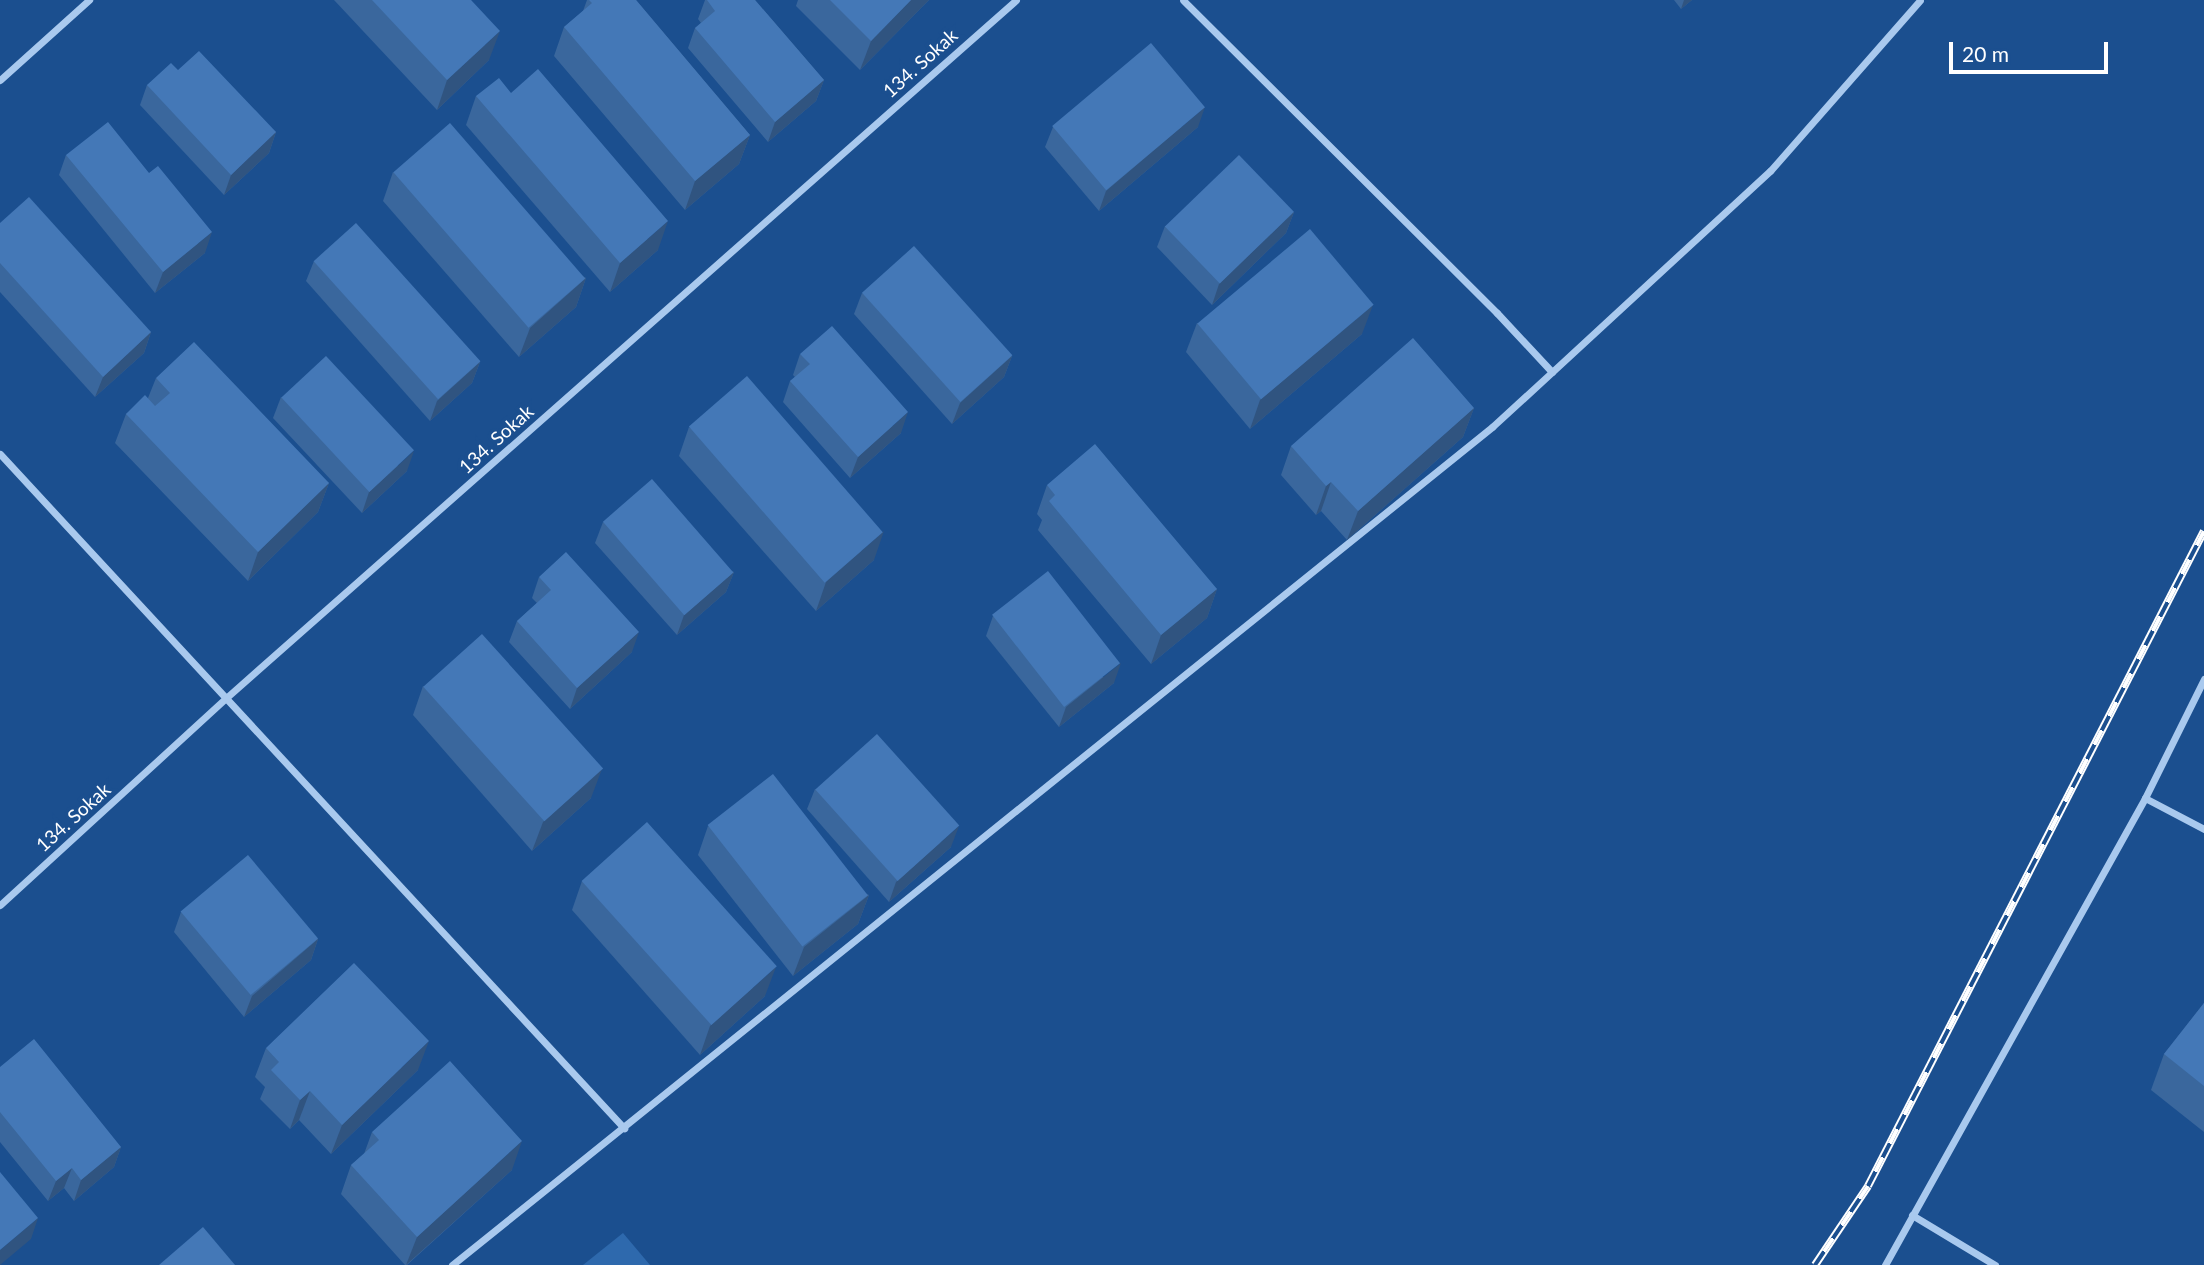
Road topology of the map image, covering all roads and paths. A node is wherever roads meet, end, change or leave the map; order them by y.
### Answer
1 (89, 0) edge
2 (1016, 0) edge
3 (1183, 0) edge
4 (1920, 0) edge
5 (0, 80) edge
6 (1552, 372) junction
7 (0, 454) edge
8 (2204, 679) edge
9 (226, 698) junction
10 (2145, 798) junction
11 (2204, 829) edge
12 (0, 905) edge
13 (624, 1128) junction
14 (1912, 1215) junction
15 (452, 1265) edge
16 (1885, 1265) edge
17 (1995, 1265) edge

1 - 5 street
2 - 9 street, 134. Sokak
3 - 6 street
4 - 6 street
6 - 13 street
7 - 9 street
8 - 10 street
9 - 12 street, 134. Sokak
9 - 13 street
10 - 11 street
10 - 14 street
13 - 15 street
14 - 16 street
14 - 17 street

